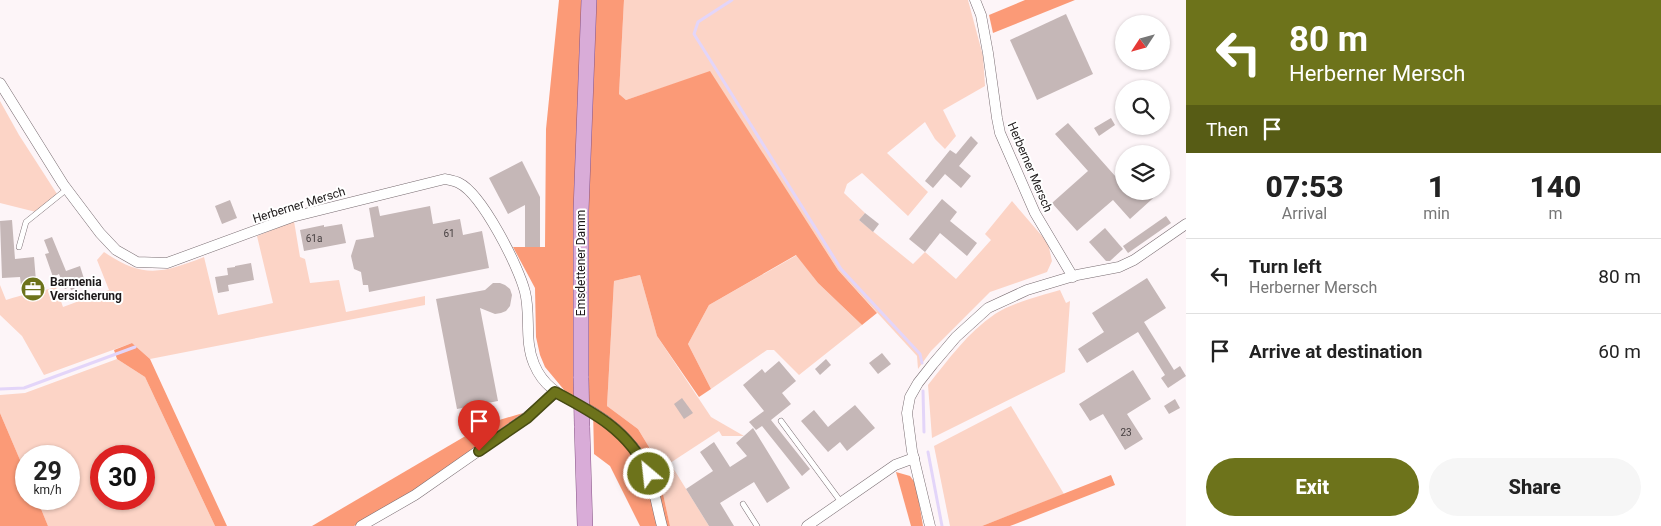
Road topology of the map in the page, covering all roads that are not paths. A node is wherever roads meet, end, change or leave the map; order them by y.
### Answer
1 (589, 0) edge
2 (975, 0) edge
3 (0, 83) edge
4 (67, 189) junction
5 (1186, 224) edge
6 (19, 247) dead end
7 (1073, 277) junction
8 (555, 392) junction
9 (781, 421) dead end
10 (914, 458) junction
11 (842, 502) junction
12 (743, 504) dead end
13 (361, 526) edge
14 (586, 526) edge
15 (662, 526) edge
16 (758, 526) edge
17 (807, 526) edge
18 (930, 526) edge

1 - 14 main road, Emsdettener Damm, bridge
2 - 7 street, Herberner Mersch
3 - 4 street, Herberner Mersch
4 - 6 lane
4 - 8 street, Herberner Mersch
5 - 7 street
7 - 10 street
8 - 13 street
8 - 15 street, Herberner Mersch
9 - 11 lane
10 - 11 street
10 - 18 street
11 - 17 street
12 - 16 lane

